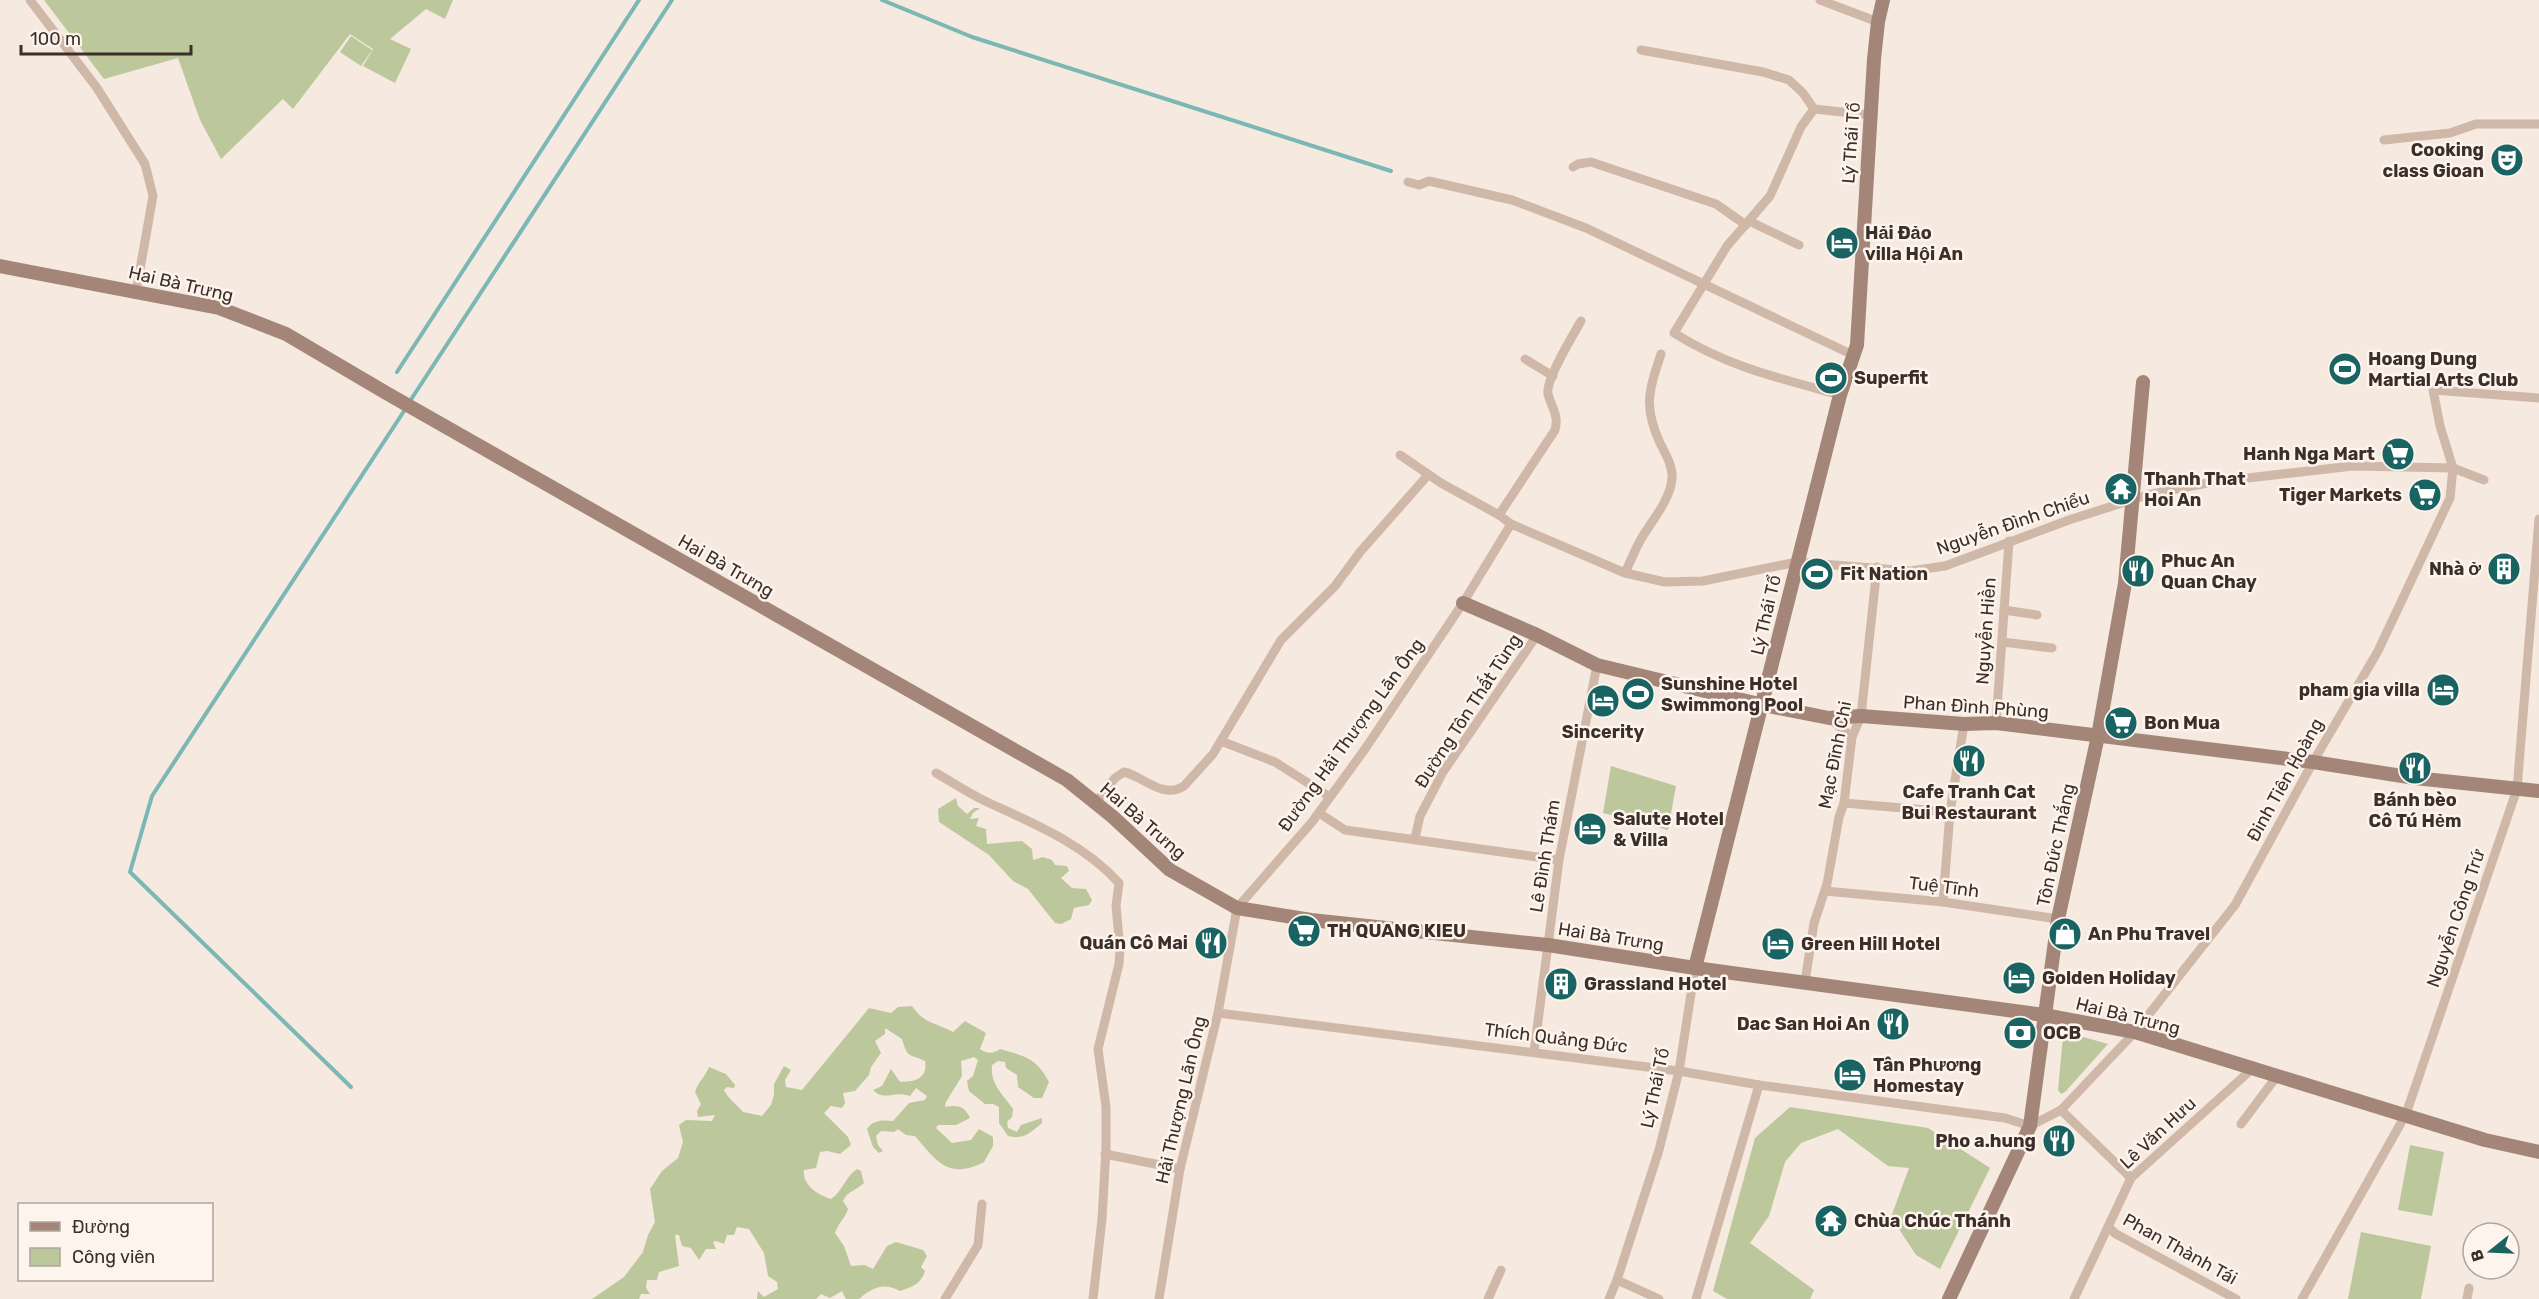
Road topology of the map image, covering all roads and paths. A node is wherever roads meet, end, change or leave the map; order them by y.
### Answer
1 (30, 0) edge
2 (1820, 0) edge
3 (1883, 0) edge
4 (1878, 22) junction
5 (1641, 50) dead end
6 (1814, 109) junction
7 (1871, 115) junction
8 (2539, 124) edge
9 (2384, 140) dead end
10 (1573, 167) dead end
11 (1408, 182) dead end
12 (1748, 223) junction
13 (1799, 245) dead end
14 (0, 266) edge
15 (1705, 283) junction
16 (136, 292) junction
17 (1581, 321) dead end
18 (1661, 354) dead end
19 (1855, 356) junction
20 (1525, 359) dead end
21 (1553, 376) junction
22 (2143, 382) dead end
23 (1840, 395) junction
24 (2539, 398) edge
25 (1400, 455) dead end
26 (2452, 468) junction
27 (1428, 475) junction
28 (2484, 480) dead end
29 (2131, 501) junction
30 (1499, 515) junction
31 (2539, 519) edge
32 (1510, 524) junction
33 (2539, 526) edge
34 (2009, 541) junction
35 (1797, 562) junction
36 (1877, 567) junction
37 (1625, 573) junction
38 (1463, 603) junction
39 (2004, 610) junction
40 (2037, 615) dead end
41 (1537, 636) junction
42 (2002, 642) junction
43 (2052, 648) dead end
44 (1597, 665) junction
45 (1763, 705) junction
46 (1861, 716) junction
47 (1829, 718) junction
48 (1996, 723) junction
49 (1964, 724) junction
50 (2098, 736) junction
51 (1852, 737) junction
52 (1221, 741) junction
53 (2313, 762) junction
54 (936, 773) dead end
55 (2517, 789) junction
56 (2539, 791) edge
57 (1330, 797) junction
58 (1096, 802) junction
59 (1844, 803) junction
60 (1950, 812) junction
61 (1319, 813) junction
62 (1415, 838) junction
63 (1559, 860) junction
64 (1826, 891) junction
65 (1943, 902) junction
66 (1237, 908) junction
67 (2058, 919) junction
68 (1548, 945) junction
69 (1695, 968) junction
70 (1805, 982) junction
71 (1218, 1013) junction
72 (2044, 1015) junction
73 (2135, 1032) junction
74 (1534, 1052) junction
75 (2252, 1069) junction
76 (1678, 1071) junction
77 (2277, 1076) junction
78 (1759, 1085) junction
79 (2061, 1110) junction
80 (2406, 1114) junction
81 (2241, 1124) dead end
82 (2030, 1126) junction
83 (2539, 1152) edge
84 (1105, 1154) junction
85 (1180, 1169) junction
86 (2131, 1178) junction
87 (982, 1204) dead end
88 (2108, 1227) junction
89 (1502, 1270) dead end
90 (1617, 1280) junction
91 (2469, 1288) dead end
92 (946, 1299) edge
93 (1092, 1299) edge
94 (1159, 1299) edge
95 (1488, 1299) edge
96 (1608, 1299) edge
97 (1659, 1299) edge
98 (1696, 1299) edge
99 (1948, 1299) edge
100 (2074, 1299) edge
101 (2236, 1299) edge
102 (2302, 1299) edge
103 (2467, 1299) edge

1 - 16 street
2 - 4 street
3 - 4 street, Lý Thái Tổ
4 - 7 street, Lý Thái Tổ
5 - 6 street
6 - 7 street
6 - 12 street
7 - 19 street, Lý Thái Tổ
8 - 9 street
10 - 12 street
11 - 15 street
12 - 13 street
12 - 15 street
14 - 16 street, Hai Bà Trưng
15 - 19 street
15 - 23 street
16 - 58 street, Hai Bà Trưng
17 - 21 street
18 - 37 street
19 - 23 street, Lý Thái Tổ
20 - 21 street
21 - 30 street
22 - 29 street, Tôn Đức Thắng
23 - 35 street, Lý Thái Tổ
24 - 26 street, Đinh Tiên Hoàng
25 - 27 street
26 - 28 street, Nguyễn Đình Chiểu
26 - 29 street, Nguyễn Đình Chiểu
26 - 53 street, Đinh Tiên Hoàng
27 - 30 street
27 - 52 street
29 - 34 street, Nguyễn Đình Chiểu
29 - 50 street, Tôn Đức Thắng
30 - 32 street
31 - 33 street, Nguyễn Công Trứ
32 - 37 street
32 - 38 street, Đường Hải Thượng Lãn Ông
33 - 55 street, Nguyễn Công Trứ
34 - 36 street, Nguyễn Đình Chiểu
34 - 39 street, Nguyễn Hiền
35 - 36 street, Nguyễn Đình Chiểu
35 - 37 street
35 - 45 street, Lý Thái Tổ
36 - 46 street, Mạc Đĩnh Chi
38 - 41 street, Phan Đình Phùng
38 - 57 street, Đường Hải Thượng Lãn Ông
39 - 40 street
39 - 42 street, Nguyễn Hiền
41 - 44 street, Phan Đình Phùng
41 - 62 street, Đường Tôn Thất Tùng
42 - 43 street
42 - 48 street, Nguyễn Hiền
44 - 45 street, Phan Đình Phùng
44 - 63 street, Lê Đình Thám
45 - 47 street, Phan Đình Phùng
45 - 69 street, Lý Thái Tổ
46 - 47 street, Phan Đình Phùng
46 - 49 street, Phan Đình Phùng
46 - 51 street, Mạc Đĩnh Chi
47 - 51 street
48 - 49 street, Phan Đình Phùng
48 - 50 street, Phan Đình Phùng
49 - 60 street
50 - 53 street, Phan Đình Phùng
50 - 67 street, Tôn Đức Thắng
51 - 59 street, Mạc Đĩnh Chi
52 - 57 street
52 - 58 street
53 - 55 street, Phan Đình Phùng
53 - 73 street, Đinh Tiên Hoàng
54 - 84 street
55 - 56 street, Phan Đình Phùng
55 - 80 street, Nguyễn Công Trứ
57 - 61 street, Đường Hải Thượng Lãn Ông
58 - 66 street, Hai Bà Trưng
59 - 60 street
59 - 64 street, Mạc Đĩnh Chi
60 - 65 street
61 - 62 street
61 - 66 street, Đường Hải Thượng Lãn Ông
62 - 63 street
63 - 68 street, Lê Đình Thám
64 - 65 street, Tuệ Tĩnh
64 - 70 street, Mạc Đĩnh Chi
65 - 67 street, Tuệ Tĩnh
66 - 68 street, Hai Bà Trưng
66 - 71 street, Hải Thượng Lãn Ông
67 - 72 street, Tôn Đức Thắng
68 - 69 street, Hai Bà Trưng
68 - 74 street, Lê Đình Thám
69 - 70 street, Hai Bà Trưng
69 - 76 street, Lý Thái Tổ
70 - 72 street, Hai Bà Trưng
71 - 74 street, Thích Quảng Đức
71 - 85 street, Hải Thượng Lãn Ông
72 - 73 street, Hai Bà Trưng
72 - 82 street, Tôn Đức Thắng
73 - 75 street, Hai Bà Trưng
73 - 79 street, Đinh Tiên Hoàng
74 - 76 street, Thích Quảng Đức
75 - 77 street, Hai Bà Trưng
75 - 86 street, Lê Văn Hưu
76 - 78 street, Thích Quảng Đức
76 - 90 street, Lý Thái Tổ
77 - 80 street, Hai Bà Trưng
77 - 81 street
78 - 82 street, Thích Quảng Đức
78 - 98 street
79 - 82 street, Đinh Tiên Hoàng
79 - 86 street
80 - 83 street, Hai Bà Trưng
80 - 102 street, Nguyễn Công Trứ
82 - 99 street, Tôn Đức Thắng
84 - 85 street
84 - 93 street
85 - 94 street, Hải Thượng Lãn Ông
86 - 88 street, Lê Văn Hưu
87 - 92 street
88 - 100 street, Lê Văn Hưu
88 - 101 street, Phan Thành Tái
89 - 95 street
90 - 96 street, Lý Thái Tổ
90 - 97 street
91 - 103 street

